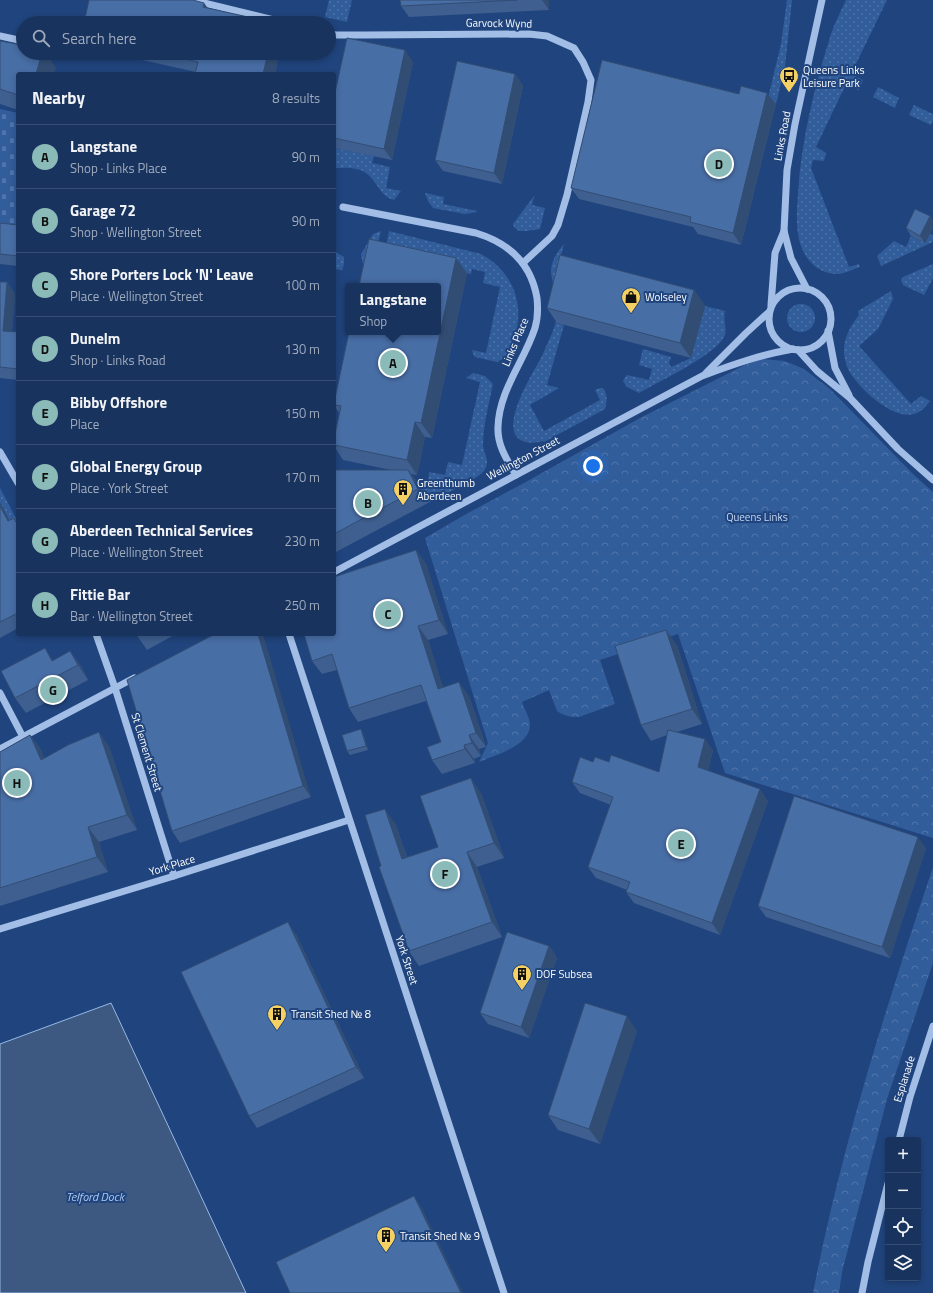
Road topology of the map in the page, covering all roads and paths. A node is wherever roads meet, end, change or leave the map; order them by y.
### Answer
1 (192, 0) edge
2 (822, 0) edge
3 (257, 16) edge
4 (336, 35) edge
5 (0, 36) edge
6 (16, 39) edge
7 (343, 208) dead end
8 (784, 231) junction
9 (523, 263) junction
10 (807, 288) junction
11 (770, 309) junction
12 (828, 331) junction
13 (795, 350) junction
14 (702, 376) junction
15 (850, 398) junction
16 (0, 452) edge
17 (516, 475) junction
18 (932, 479) edge
19 (16, 480) edge
20 (336, 571) edge
21 (97, 636) edge
22 (290, 636) edge
23 (143, 674) edge
24 (115, 688) junction
25 (0, 693) edge
26 (23, 737) junction
27 (0, 749) edge
28 (349, 820) junction
29 (174, 876) junction
30 (0, 929) edge
31 (933, 1026) edge
32 (900, 1137) edge
33 (885, 1195) edge
34 (504, 1293) edge
35 (862, 1293) edge

1 - 3 street
2 - 8 street, Links Road
4 - 9 street, Garvock Wynd
5 - 6 street
7 - 9 street, Links Place
8 - 10 street, Links Road
8 - 11 street, Links Road
9 - 17 street, Links Place
10 - 11 street
10 - 12 street
11 - 13 street
11 - 14 street, Wellington Street
12 - 13 street
12 - 15 street
13 - 14 street, Wellington Street
13 - 15 street
14 - 17 street, Wellington Street
15 - 18 street
16 - 19 street
17 - 20 street, Wellington Street
21 - 24 street, St Clement Street
22 - 28 street, York Street
23 - 24 street
24 - 26 street
24 - 29 street, St Clement Street
25 - 26 street
26 - 27 street
28 - 29 street, York Place
28 - 34 street, York Street
29 - 30 street, York Place
31 - 32 street, Esplanade
33 - 35 street

